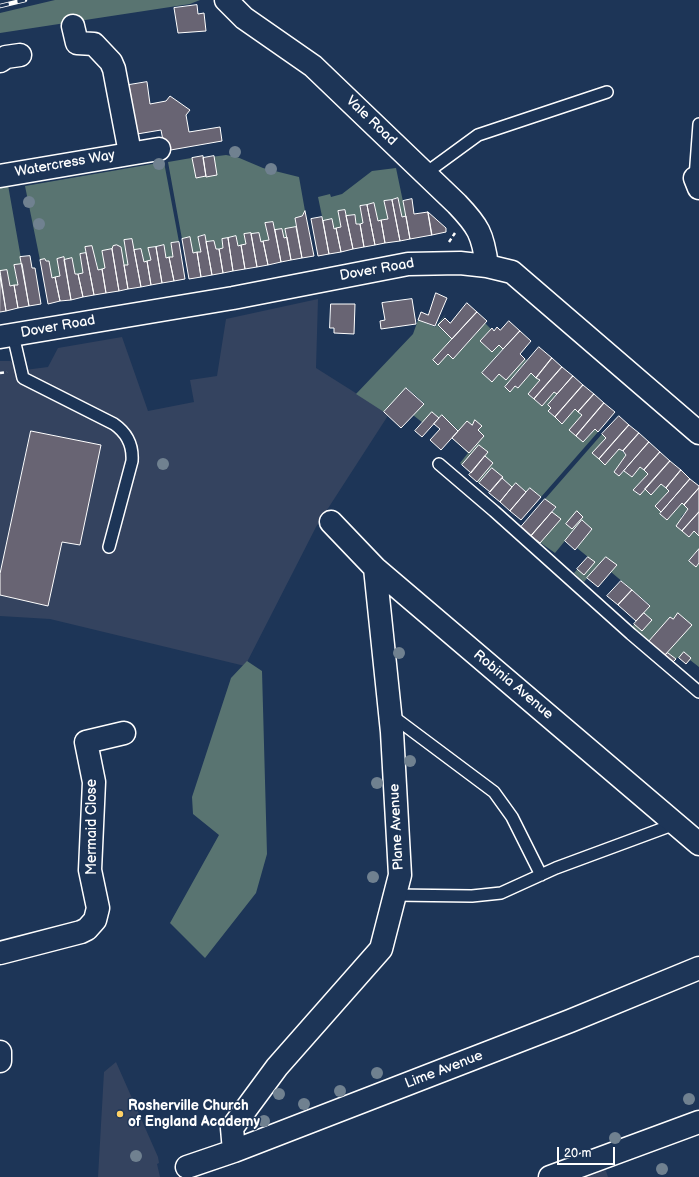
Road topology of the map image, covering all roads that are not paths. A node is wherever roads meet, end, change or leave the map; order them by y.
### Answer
1 (226, 0) edge
2 (73, 26) dead end
3 (607, 92) dead end
4 (699, 124) edge
5 (159, 148) dead end
6 (130, 153) junction
7 (426, 173) junction
8 (0, 176) edge
9 (697, 183) edge
10 (487, 266) junction
11 (6, 336) edge
12 (699, 433) edge
13 (438, 464) dead end
14 (331, 522) dead end
15 (109, 547) dead end
16 (375, 568) junction
17 (699, 692) edge
18 (390, 715) junction
19 (124, 733) dead end
20 (675, 824) junction
21 (699, 844) edge
22 (541, 875) junction
23 (394, 895) junction
24 (0, 953) edge
25 (699, 968) edge
26 (0, 1052) edge
27 (0, 1061) edge
28 (699, 1122) edge
29 (234, 1151) junction
30 (187, 1166) dead end
31 (550, 1177) edge

1 - 7 street, Vale Road
2 - 6 street, Watercress Way
3 - 7 lane
4 - 9 lane
5 - 6 street, Watercress Way
6 - 8 street, Watercress Way
7 - 10 street, Vale Road
10 - 11 street, Dover Road
10 - 12 street, Dover Road
11 - 15 lane
13 - 17 lane
14 - 16 street, Robinia Avenue
16 - 18 street, Plane Avenue
16 - 20 street, Robinia Avenue
18 - 22 lane
18 - 23 street, Plane Avenue
19 - 24 street, Mermaid Close
20 - 21 street, Robinia Avenue
20 - 22 lane
22 - 23 lane
23 - 29 street, Plane Avenue
25 - 29 street, Lime Avenue
26 - 27 street
28 - 31 street
29 - 30 street, Lime Avenue

